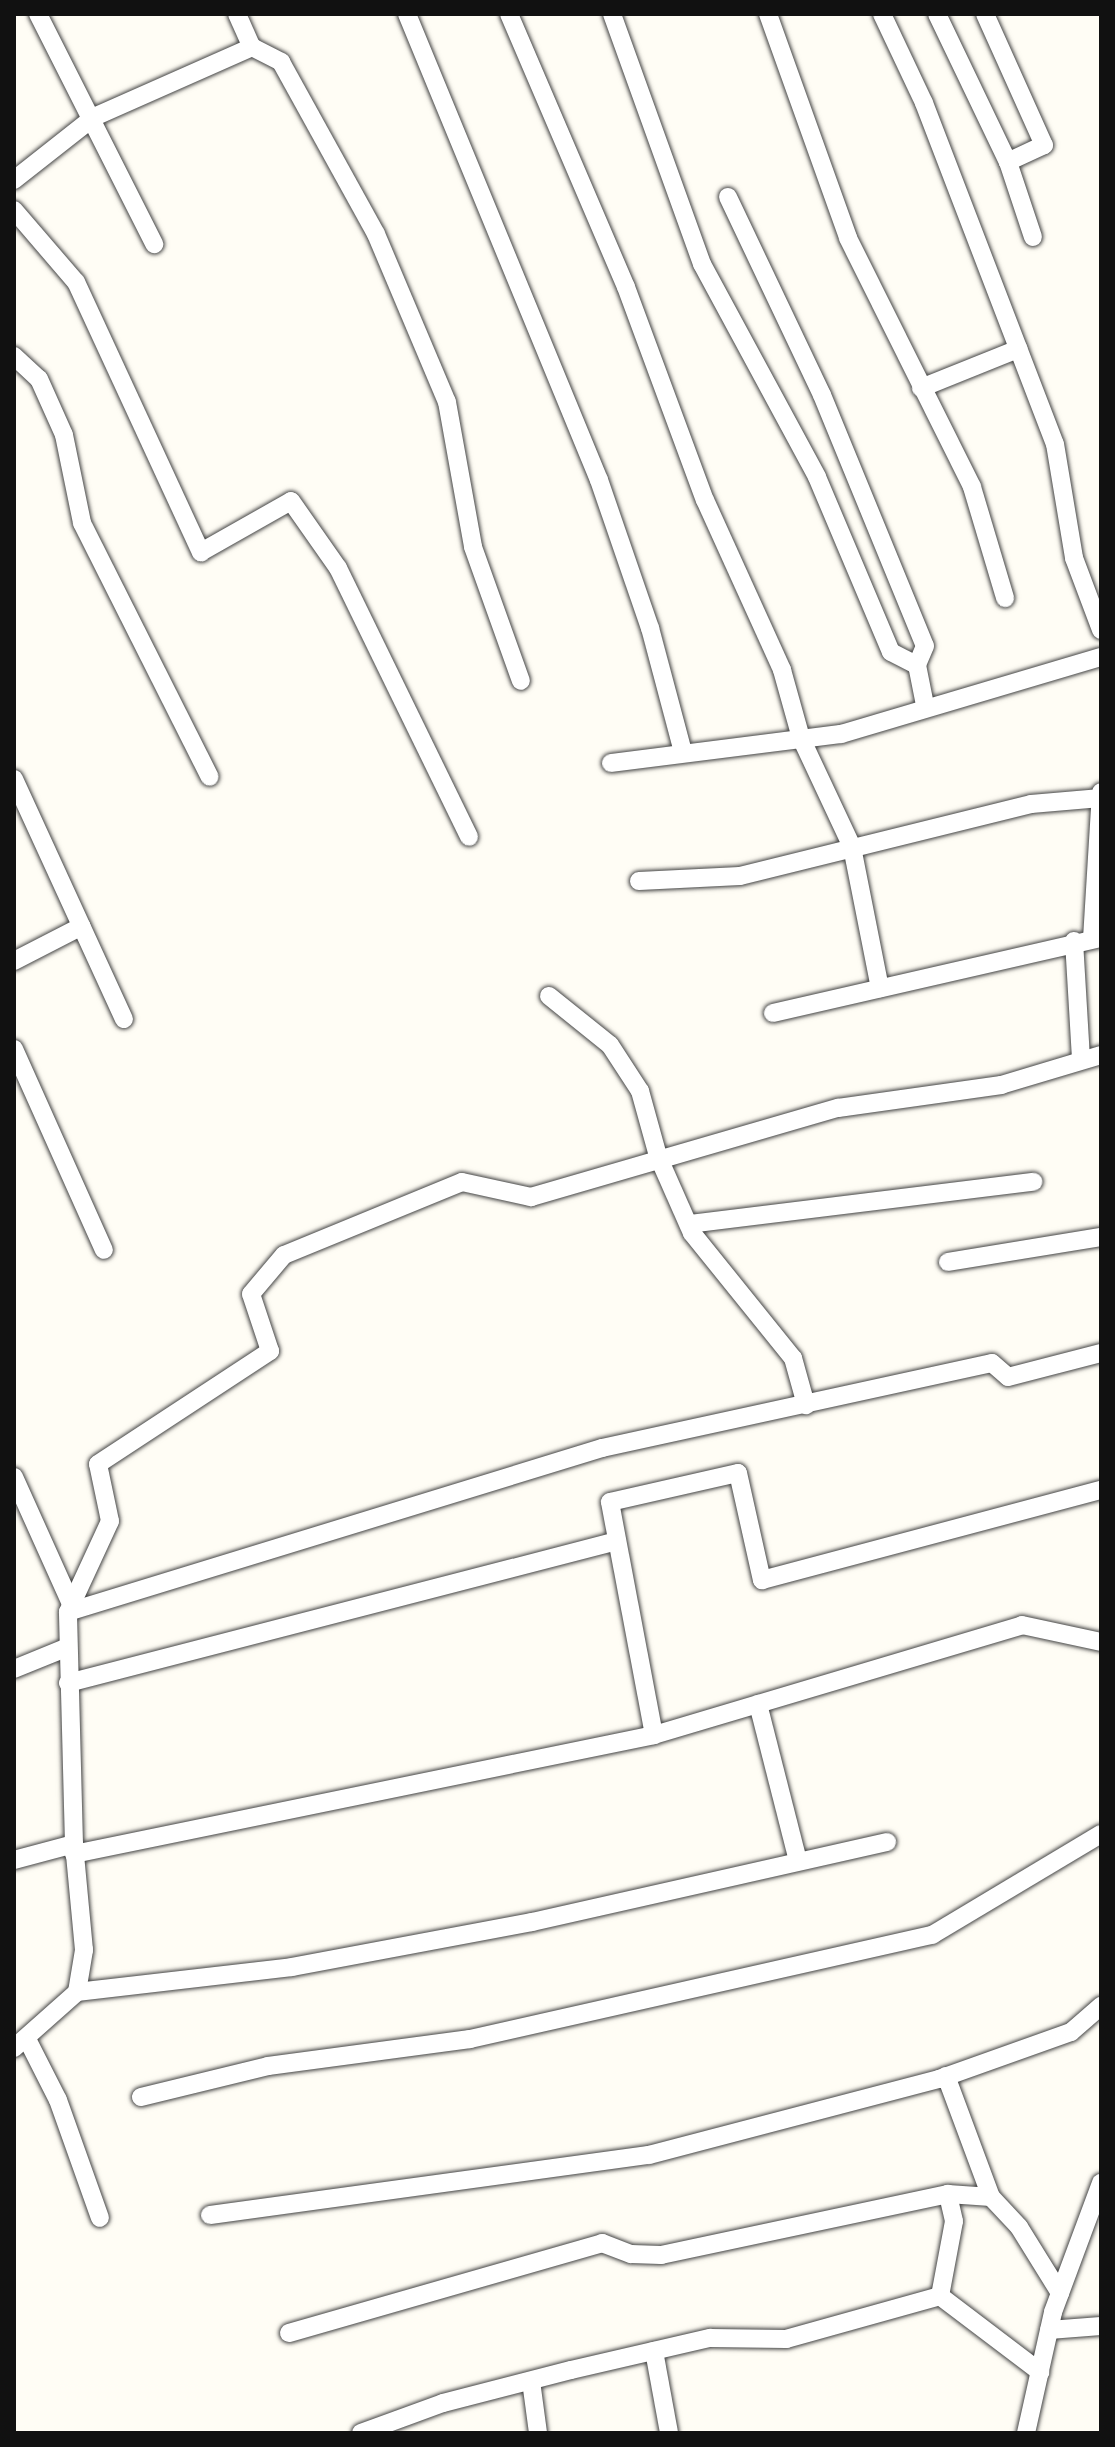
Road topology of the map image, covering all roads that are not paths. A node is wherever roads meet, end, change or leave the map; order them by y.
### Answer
1 (38, 14) edge
2 (237, 14) edge
3 (407, 14) edge
4 (509, 14) edge
5 (612, 14) edge
6 (768, 14) edge
7 (882, 14) edge
8 (937, 14) edge
9 (985, 14) edge
10 (252, 47) junction
11 (94, 117) junction
12 (1008, 162) junction
13 (14, 180) edge
14 (728, 197) dead end
15 (14, 210) edge
16 (1033, 237) dead end
17 (154, 244) dead end
18 (1018, 349) junction
19 (14, 356) edge
20 (921, 388) junction
21 (1005, 598) dead end
22 (1101, 630) edge
23 (1101, 657) edge
24 (917, 665) junction
25 (521, 681) dead end
26 (925, 705) junction
27 (801, 738) junction
28 (683, 752) junction
29 (611, 763) dead end
30 (210, 777) dead end
31 (14, 779) edge
32 (1101, 796) edge
33 (469, 837) dead end
34 (852, 847) junction
35 (639, 881) dead end
36 (82, 926) junction
37 (1089, 939) edge
38 (14, 961) edge
39 (880, 988) junction
40 (549, 996) dead end
41 (773, 1013) dead end
42 (124, 1019) dead end
43 (14, 1049) edge
44 (1101, 1055) edge
45 (1081, 1058) junction
46 (658, 1156) junction
47 (1033, 1182) dead end
48 (689, 1224) junction
49 (1101, 1237) edge
50 (104, 1250) dead end
51 (948, 1262) dead end
52 (1101, 1353) edge
53 (806, 1405) junction
54 (14, 1477) edge
55 (1101, 1490) edge
56 (617, 1541) junction
57 (70, 1608) junction
58 (1101, 1642) edge
59 (68, 1647) junction
60 (14, 1669) edge
61 (68, 1683) junction
62 (758, 1704) junction
63 (654, 1735) junction
64 (1101, 1834) edge
65 (887, 1842) dead end
66 (74, 1849) junction
67 (14, 1860) edge
68 (798, 1861) junction
69 (77, 1992) junction
70 (1101, 2006) edge
71 (21, 2044) edge
72 (946, 2076) junction
73 (141, 2097) dead end
74 (1101, 2183) edge
75 (948, 2194) junction
76 (991, 2197) junction
77 (1095, 2213) edge
78 (210, 2215) dead end
79 (100, 2218) dead end
80 (1060, 2293) junction
81 (940, 2296) junction
82 (1101, 2326) edge
83 (1049, 2330) junction
84 (289, 2333) dead end
85 (654, 2351) junction
86 (1040, 2372) junction
87 (531, 2381) junction
88 (1023, 2432) edge
89 (361, 2433) edge
90 (538, 2433) edge
91 (669, 2433) edge

1 - 11 street
2 - 10 street
3 - 28 street
4 - 27 street
5 - 24 street
6 - 20 street
7 - 18 street
8 - 12 street
9 - 12 street
10 - 11 street
10 - 25 street
11 - 13 street
11 - 17 street
12 - 16 street
14 - 24 street
15 - 33 street
18 - 20 street
18 - 22 street
19 - 30 street
20 - 21 street
23 - 26 street
24 - 26 street
26 - 27 street
27 - 28 street
27 - 34 street
28 - 29 street
31 - 36 street
32 - 34 street
32 - 37 street
34 - 35 street
34 - 39 street
36 - 38 street
36 - 42 street
37 - 39 street
37 - 45 street
39 - 41 street
40 - 46 street
43 - 50 street
44 - 45 street
45 - 46 street
46 - 48 street
46 - 57 street
47 - 48 street
48 - 53 street
49 - 51 street
52 - 53 street
53 - 57 street
54 - 57 street
55 - 56 street
56 - 61 street
56 - 63 street
57 - 59 street
58 - 62 street
59 - 60 street
59 - 61 street
61 - 66 street
62 - 63 street
62 - 68 street
63 - 66 street
64 - 73 street
65 - 68 street
66 - 67 street
66 - 69 street
68 - 69 street
69 - 71 street
70 - 72 street
71 - 79 street
72 - 76 street
72 - 78 street
74 - 77 street
75 - 76 street
75 - 81 street
75 - 84 street
76 - 80 street
77 - 80 street
80 - 83 street
81 - 85 street
81 - 86 street
82 - 83 street
83 - 86 street
85 - 87 street
85 - 91 street
86 - 88 street
87 - 89 street
87 - 90 street

